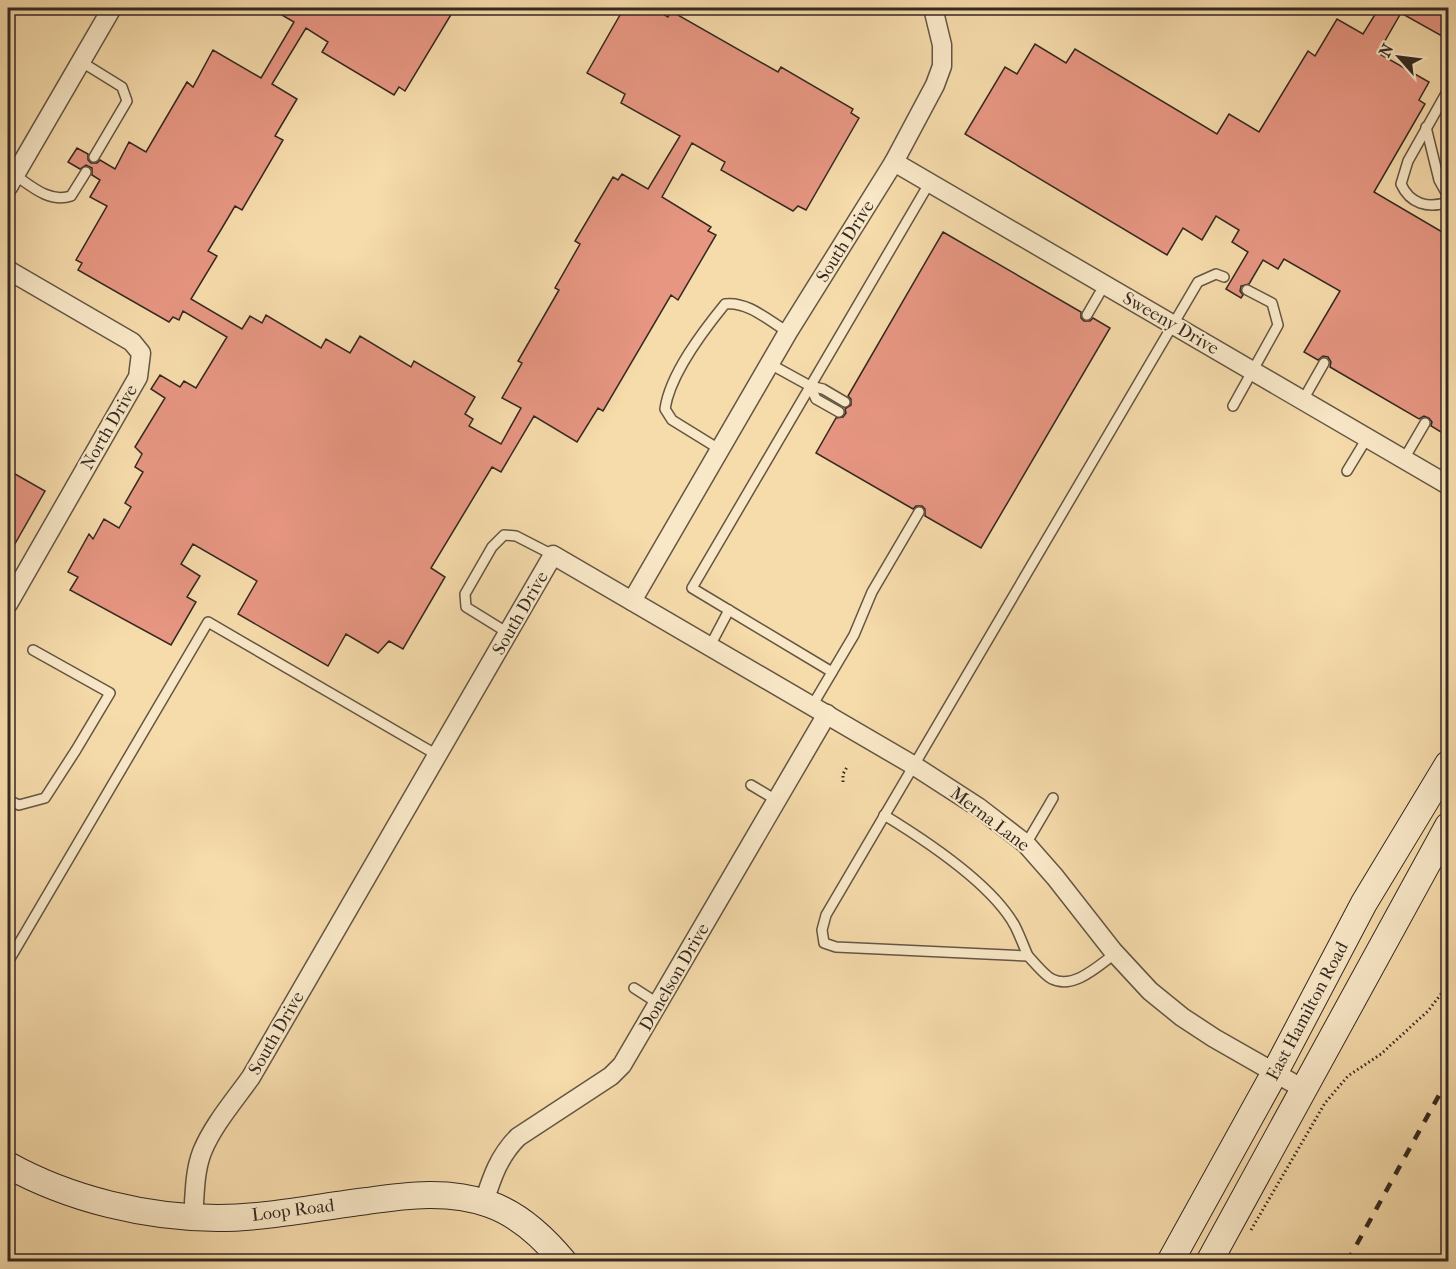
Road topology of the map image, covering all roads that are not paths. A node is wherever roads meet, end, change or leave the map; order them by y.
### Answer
1 (111, 8) edge
2 (933, 8) edge
3 (80, 61) junction
4 (1449, 90) edge
5 (1426, 127) junction
6 (94, 157) dead end
7 (894, 162) junction
8 (86, 172) dead end
9 (11, 181) edge
10 (930, 182) junction
11 (1449, 196) edge
12 (1449, 202) edge
13 (8, 270) edge
14 (1224, 277) dead end
15 (1105, 284) junction
16 (1247, 290) dead end
17 (1087, 315) dead end
18 (1174, 324) junction
19 (788, 332) junction
20 (1324, 363) dead end
21 (770, 364) junction
22 (1252, 370) junction
23 (810, 387) junction
24 (1303, 400) junction
25 (845, 402) dead end
26 (1233, 406) dead end
27 (839, 412) dead end
28 (1425, 423) dead end
29 (1367, 438) junction
30 (719, 449) junction
31 (1404, 459) junction
32 (1347, 471) dead end
33 (1449, 485) edge
34 (919, 513) dead end
35 (553, 555) junction
36 (632, 601) junction
37 (8, 604) edge
38 (729, 610) junction
39 (508, 633) junction
40 (710, 646) junction
41 (33, 650) dead end
42 (832, 672) junction
43 (819, 710) junction
44 (437, 755) junction
45 (1449, 764) edge
46 (913, 765) junction
47 (751, 786) dead end
48 (1053, 798) dead end
49 (8, 800) edge
50 (777, 800) junction
51 (884, 815) junction
52 (1449, 826) edge
53 (1026, 844) junction
54 (1116, 954) junction
55 (1028, 956) junction
56 (8, 962) edge
57 (634, 988) dead end
58 (659, 1004) junction
59 (1274, 1074) junction
60 (1305, 1090) junction
61 (8, 1165) edge
62 (484, 1202) junction
63 (193, 1217) junction
64 (564, 1262) edge
65 (1170, 1262) edge
66 (1209, 1262) edge

1 - 3 street
2 - 7 street, South Drive
3 - 6 lane
3 - 9 street
4 - 5 lane
5 - 11 lane
5 - 12 lane
7 - 10 street, Sweeny Drive
7 - 19 street, South Drive
8 - 9 lane
10 - 15 street, Sweeny Drive
10 - 23 lane
13 - 37 street, North Drive
14 - 18 lane
15 - 17 lane
15 - 18 street, Sweeny Drive
16 - 22 lane
18 - 22 street, Sweeny Drive
18 - 46 lane
19 - 21 street, South Drive
19 - 30 lane
20 - 24 lane
21 - 23 lane
21 - 30 street, South Drive
22 - 24 street, Sweeny Drive
22 - 26 lane
23 - 25 lane
23 - 27 lane
23 - 38 lane
24 - 29 street, Sweeny Drive
28 - 31 lane
29 - 31 street, Sweeny Drive
29 - 32 lane
30 - 36 street, South Drive
31 - 33 street, Sweeny Drive
34 - 42 lane
35 - 36 street, South Drive
35 - 39 street, South Drive
35 - 39 lane
36 - 40 street, Merna Lane
38 - 40 lane
38 - 42 lane
39 - 44 street, South Drive
40 - 43 street, Merna Lane
41 - 49 lane
42 - 43 lane
43 - 46 street, Merna Lane
43 - 50 street, Donelson Drive
44 - 56 lane
44 - 63 street, South Drive
45 - 59 main road, East Hamilton Road
46 - 51 lane
46 - 53 street, Merna Lane
47 - 50 lane
48 - 53 lane
50 - 58 street, Donelson Drive
51 - 55 lane
51 - 55 lane
52 - 60 main road, East Hamilton Road
53 - 54 street, Merna Lane
54 - 55 lane
54 - 59 street, Merna Lane
57 - 58 lane
58 - 62 street, Donelson Drive
59 - 60 street, Merna Lane
59 - 65 main road, East Hamilton Road
60 - 66 main road, East Hamilton Road
61 - 63 main road, Loop Road
62 - 63 main road, Loop Road
62 - 64 main road, Loop Road

